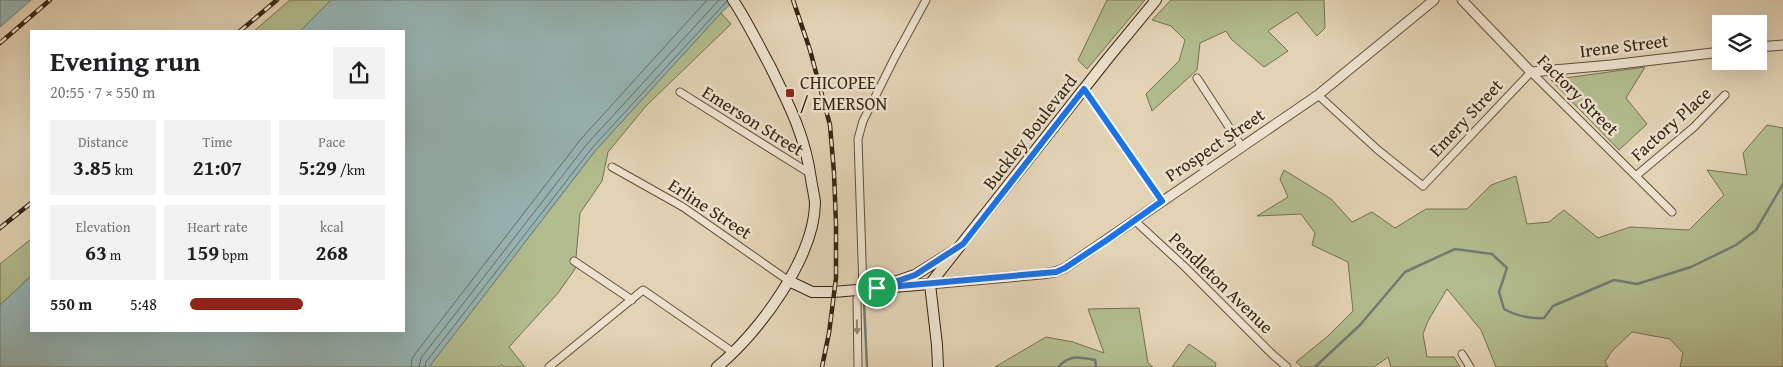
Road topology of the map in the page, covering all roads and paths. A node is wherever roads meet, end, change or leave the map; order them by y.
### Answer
1 (926, 0) edge
2 (1156, 0) edge
3 (1434, 0) edge
4 (1462, 0) edge
5 (735, 3) edge
6 (1783, 45) edge
7 (1767, 46) edge
8 (1712, 53) edge
9 (1531, 72) junction
10 (1197, 78) dead end
11 (1084, 89) junction
12 (680, 92) dead end
13 (1318, 95) junction
14 (1725, 95) dead end
15 (1242, 148) junction
16 (612, 166) dead end
17 (810, 174) junction
18 (1637, 175) junction
19 (1162, 201) junction
20 (1672, 212) dead end
21 (1134, 220) junction
22 (963, 244) junction
23 (574, 260) dead end
24 (789, 281) junction
25 (930, 284) junction
26 (877, 288) junction
27 (863, 289) junction
28 (632, 300) junction
29 (734, 353) junction
30 (1462, 354) dead end
31 (549, 367) edge
32 (717, 367) edge
33 (858, 367) edge
34 (938, 367) edge
35 (1287, 367) edge
36 (1470, 367) edge

1 - 27 street
2 - 11 main road, Buckley Boulevard
3 - 13 street, Prospect Street
4 - 9 street, Factory Street
5 - 17 main road
6 - 7 street
8 - 9 street, Irene Street
9 - 13 street, Emery Street
9 - 18 street, Factory Street
10 - 15 street
11 - 19 street
11 - 22 main road, Buckley Boulevard
12 - 17 street, Emerson Street
13 - 15 street, Prospect Street
14 - 18 street, Factory Place
15 - 19 street, Prospect Street
16 - 24 street, Erline Street
17 - 24 main road
18 - 20 street, Factory Street
19 - 21 street, Prospect Street
21 - 25 street, Prospect Street
21 - 35 street, Pendleton Avenue
22 - 25 main road, Buckley Boulevard
22 - 26 main road
23 - 28 street
24 - 27 main road, Prospect Street
24 - 29 main road
25 - 26 main road, Prospect Street
25 - 34 main road
26 - 27 main road, Prospect Street
27 -> 33 street
28 - 29 street
28 - 31 street
29 - 32 main road
30 - 36 street

